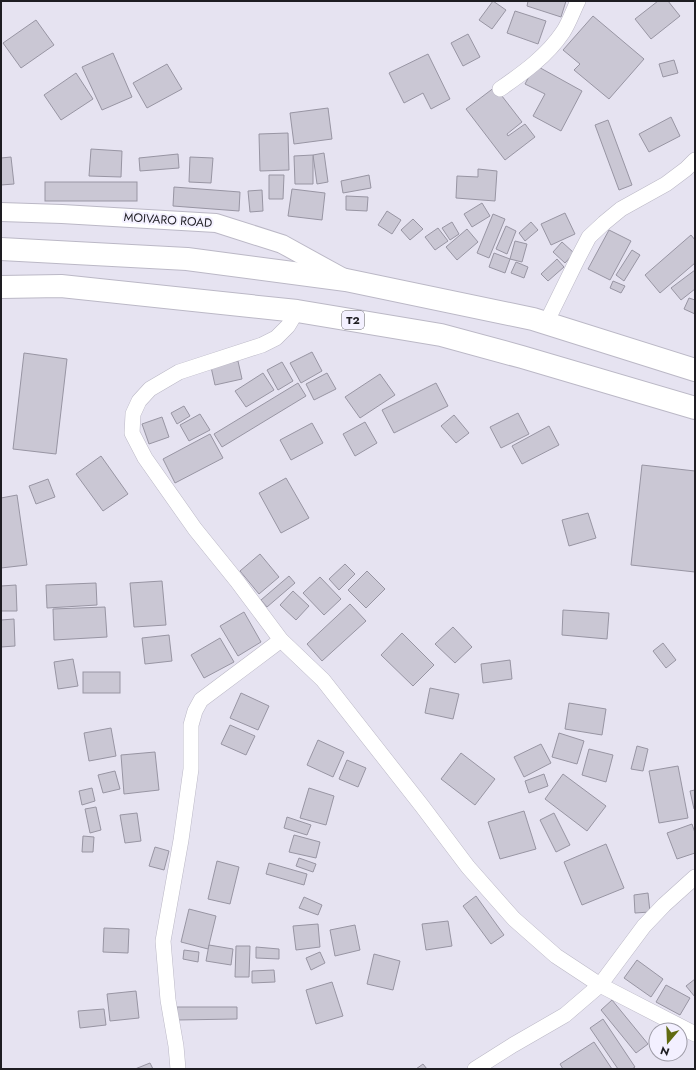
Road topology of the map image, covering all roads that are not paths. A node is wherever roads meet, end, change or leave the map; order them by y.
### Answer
1 (578, 1) edge
2 (500, 89) dead end
3 (695, 160) edge
4 (1, 212) edge
5 (1, 249) edge
6 (346, 280) junction
7 (1, 287) edge
8 (297, 311) junction
9 (546, 323) junction
10 (695, 370) edge
11 (695, 408) edge
12 (281, 640) junction
13 (695, 877) edge
14 (600, 985) junction
15 (695, 1034) edge
16 (178, 1069) edge
17 (475, 1069) edge

1 - 2 street
3 - 9 street
4 - 6 street, MOIVARO ROAD
5 - 6 highway
6 - 9 highway
7 - 8 highway, T2
8 - 11 highway, T2
8 - 12 street
9 - 10 highway
12 - 14 street
12 - 16 street
13 - 14 street
14 - 15 street
14 - 17 street

